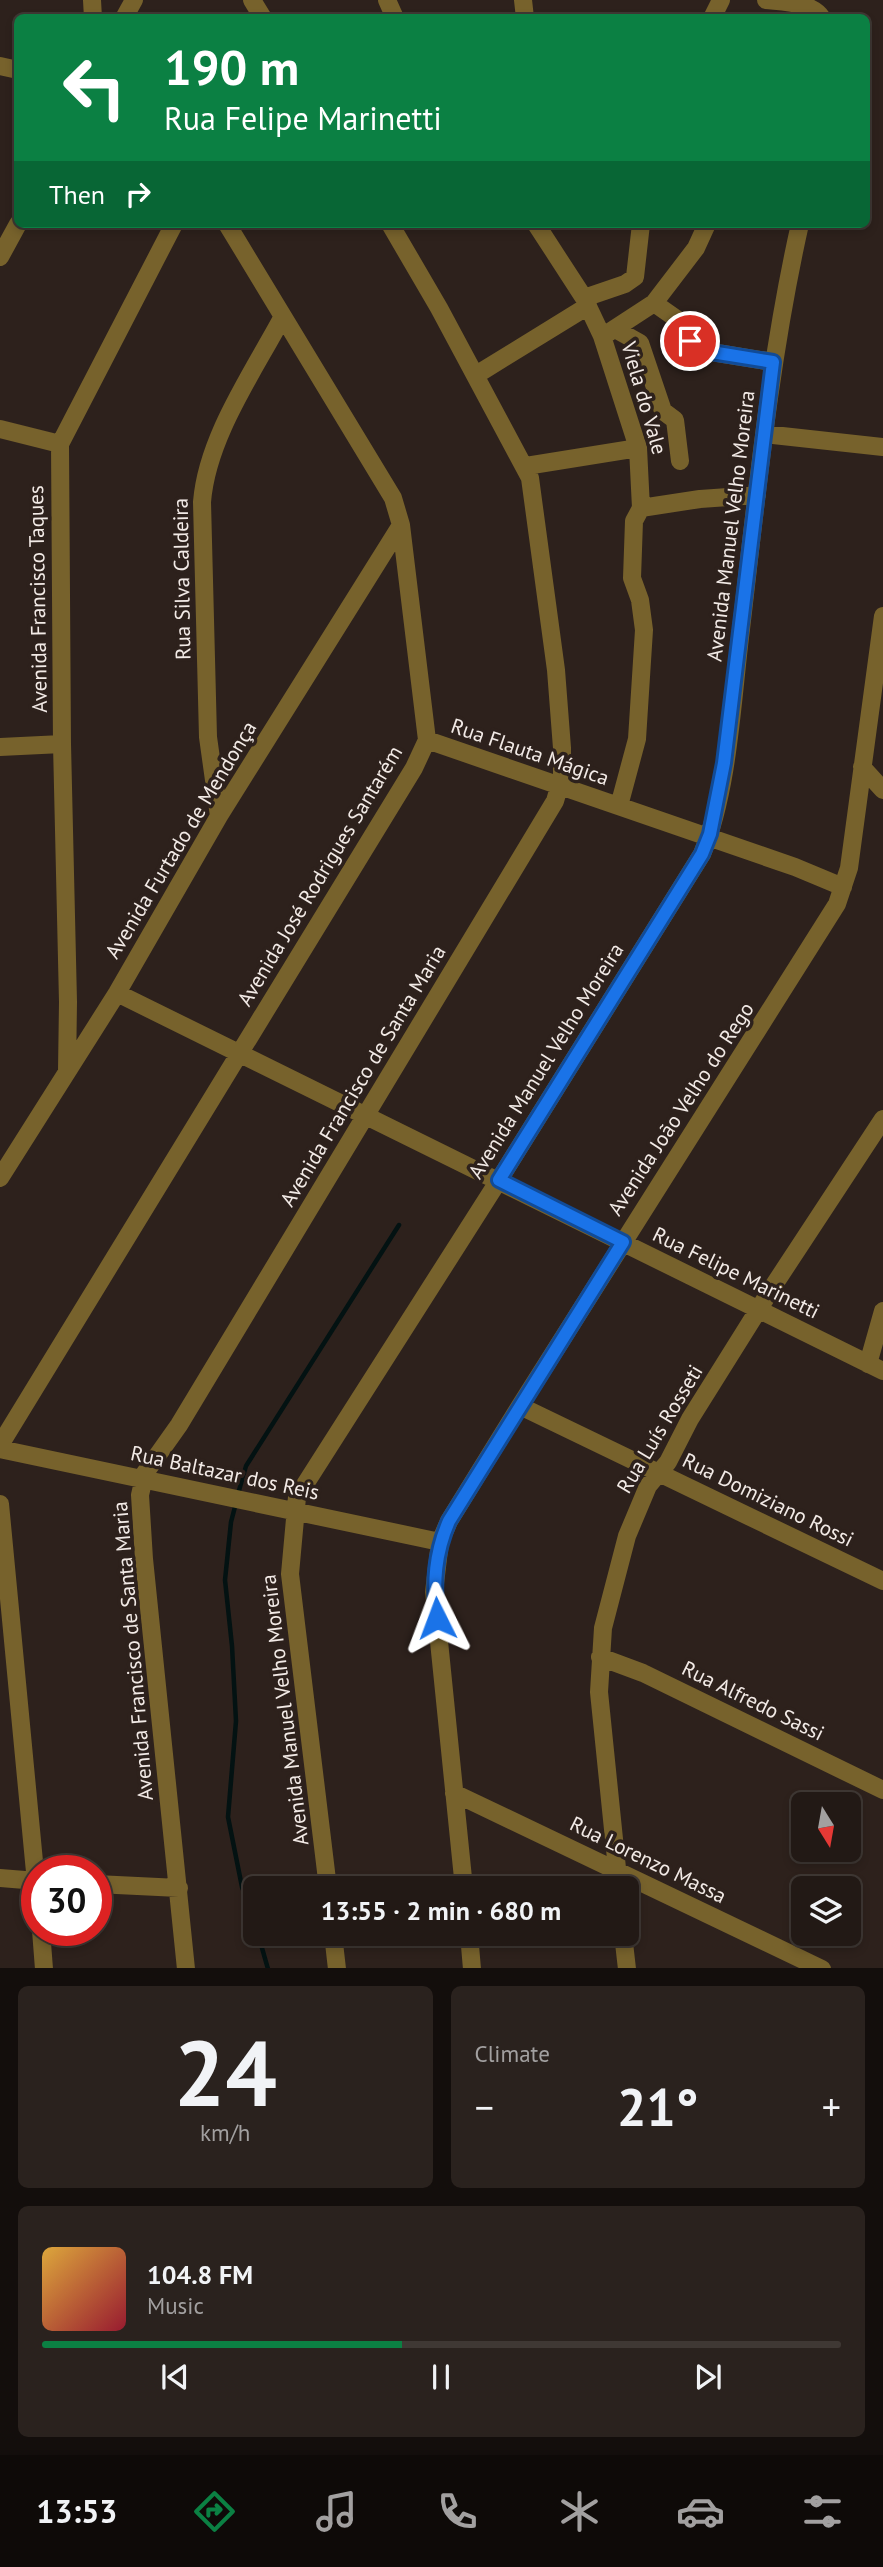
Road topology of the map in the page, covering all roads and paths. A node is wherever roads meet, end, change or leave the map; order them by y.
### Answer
1 (766, 0) edge
2 (773, 0) edge
3 (819, 14) edge
4 (16, 228) edge
5 (172, 228) edge
6 (229, 228) edge
7 (392, 228) edge
8 (539, 228) edge
9 (641, 228) edge
10 (706, 228) edge
11 (799, 228) edge
12 (0, 257) edge
13 (586, 302) junction
14 (653, 303) junction
15 (282, 318) junction
16 (609, 332) junction
17 (773, 362) junction
18 (476, 375) junction
19 (0, 429) edge
20 (764, 434) junction
21 (60, 444) junction
22 (883, 447) edge
23 (639, 448) junction
24 (681, 461) dead end
25 (526, 466) junction
26 (757, 495) junction
27 (641, 508) junction
28 (401, 525) junction
29 (883, 616) edge
30 (427, 740) junction
31 (62, 744) junction
32 (0, 747) edge
33 (863, 767) junction
34 (560, 785) junction
35 (883, 790) edge
36 (619, 806) junction
37 (219, 816) junction
38 (709, 837) junction
39 (843, 887) junction
40 (117, 993) junction
41 (68, 1002) junction
42 (98, 1022) junction
43 (238, 1054) junction
44 (67, 1070) junction
45 (365, 1115) junction
46 (883, 1119) edge
47 (0, 1178) edge
48 (499, 1180) junction
49 (623, 1242) junction
50 (759, 1310) junction
51 (883, 1311) edge
52 (876, 1368) edge
53 (520, 1406) junction
54 (0, 1447) edge
55 (660, 1472) junction
56 (144, 1479) junction
57 (0, 1504) edge
58 (295, 1511) junction
59 (440, 1542) junction
60 (883, 1581) edge
61 (600, 1657) junction
62 (883, 1790) edge
63 (454, 1793) junction
64 (33, 1855) edge
65 (327, 1876) edge
66 (463, 1876) edge
67 (612, 1876) edge
68 (618, 1876) edge
69 (0, 1878) edge
70 (21, 1882) edge
71 (112, 1885) edge
72 (179, 1888) junction
73 (639, 1888) edge
74 (42, 1946) edge
75 (334, 1946) edge
76 (470, 1946) edge
77 (624, 1946) edge
78 (44, 1968) edge
79 (186, 1968) edge
80 (337, 1968) edge
81 (472, 1968) edge
82 (627, 1968) edge
83 (820, 1968) edge

1 - 2 street
2 - 3 street
4 - 12 street
5 - 21 street, Avenida Francisco Taques
6 - 15 street, Avenida José Rodrigues Santarém
7 - 18 street, Avenida Francisco de Santa Maria
8 - 13 street, Viela do Vale
9 - 13 street
10 - 14 street
11 - 17 street, Avenida Manuel Velho Moreira
13 - 16 street, Viela do Vale
13 - 18 street
14 - 16 street
14 - 17 street
15 - 28 street, Avenida José Rodrigues Santarém
15 - 37 street, Rua Silva Caldeira
16 - 23 street, Viela do Vale
16 - 24 street
17 - 20 street, Avenida Manuel Velho Moreira
18 - 25 street, Avenida Francisco de Santa Maria
19 - 21 street
20 - 22 street
20 - 26 street, Avenida Manuel Velho Moreira
21 - 31 street, Avenida Francisco Taques
23 - 25 street
23 - 27 street, Viela do Vale
25 - 34 street, Avenida Francisco de Santa Maria
26 - 27 street
26 - 38 street, Avenida Manuel Velho Moreira
27 - 36 street, Viela do Vale
28 - 30 street, Avenida José Rodrigues Santarém
28 - 37 street, Avenida Furtado de Mendonça
29 - 33 street, Avenida João Velho do Rego
30 - 34 street, Rua Flauta Mágica
30 - 43 street, Avenida José Rodrigues Santarém
31 - 32 street
31 - 41 street, Avenida Francisco Taques
33 - 35 street
33 - 39 street, Avenida João Velho do Rego
34 - 36 street, Rua Flauta Mágica
34 - 45 street, Avenida Francisco de Santa Maria
36 - 38 street, Rua Flauta Mágica
37 - 40 street, Avenida Furtado de Mendonça
38 - 39 street, Rua Flauta Mágica
38 - 48 street, Avenida Manuel Velho Moreira
39 - 49 street, Avenida João Velho do Rego
40 - 42 street, Avenida Furtado de Mendonça
40 - 43 street, Rua Felipe Marinetti
41 - 42 street
41 - 44 street, Avenida Francisco Taques
42 - 44 street, Avenida Furtado de Mendonça
43 - 45 street, Rua Felipe Marinetti
43 - 54 street, Avenida José Rodrigues Santarém
44 - 47 street, Avenida Furtado de Mendonça
45 - 48 street, Rua Felipe Marinetti
45 - 56 street, Avenida Francisco de Santa Maria
46 - 50 street, Rua Luís Rosseti
48 - 49 street, Rua Felipe Marinetti
48 - 58 street, Avenida Manuel Velho Moreira
49 - 50 street, Rua Felipe Marinetti
49 - 53 street, Avenida João Velho do Rego
50 - 52 street, Rua Felipe Marinetti
50 - 55 street, Rua Luís Rosseti
51 - 52 street
53 - 55 street, Rua Domiziano Rossi
53 - 59 street, Avenida João Velho do Rego
54 - 56 street, Rua Baltazar dos Reis
55 - 60 street, Rua Domiziano Rossi
55 - 61 street, Rua Luís Rosseti
56 - 58 street, Rua Baltazar dos Reis
56 - 72 street, Avenida Francisco de Santa Maria
57 - 64 street
58 - 59 street, Rua Baltazar dos Reis
58 - 65 street, Avenida Manuel Velho Moreira
59 - 63 street, Avenida João Velho do Rego
61 - 62 street, Rua Alfredo Sassi
61 - 68 street, Rua Luís Rosseti
63 - 66 street, Avenida João Velho do Rego
63 - 67 street, Rua Lorenzo Massa
69 - 70 street
71 - 72 street
72 - 79 street, Avenida Francisco de Santa Maria
73 - 83 street, Rua Lorenzo Massa
74 - 78 street
75 - 80 street
76 - 81 street
77 - 82 street

